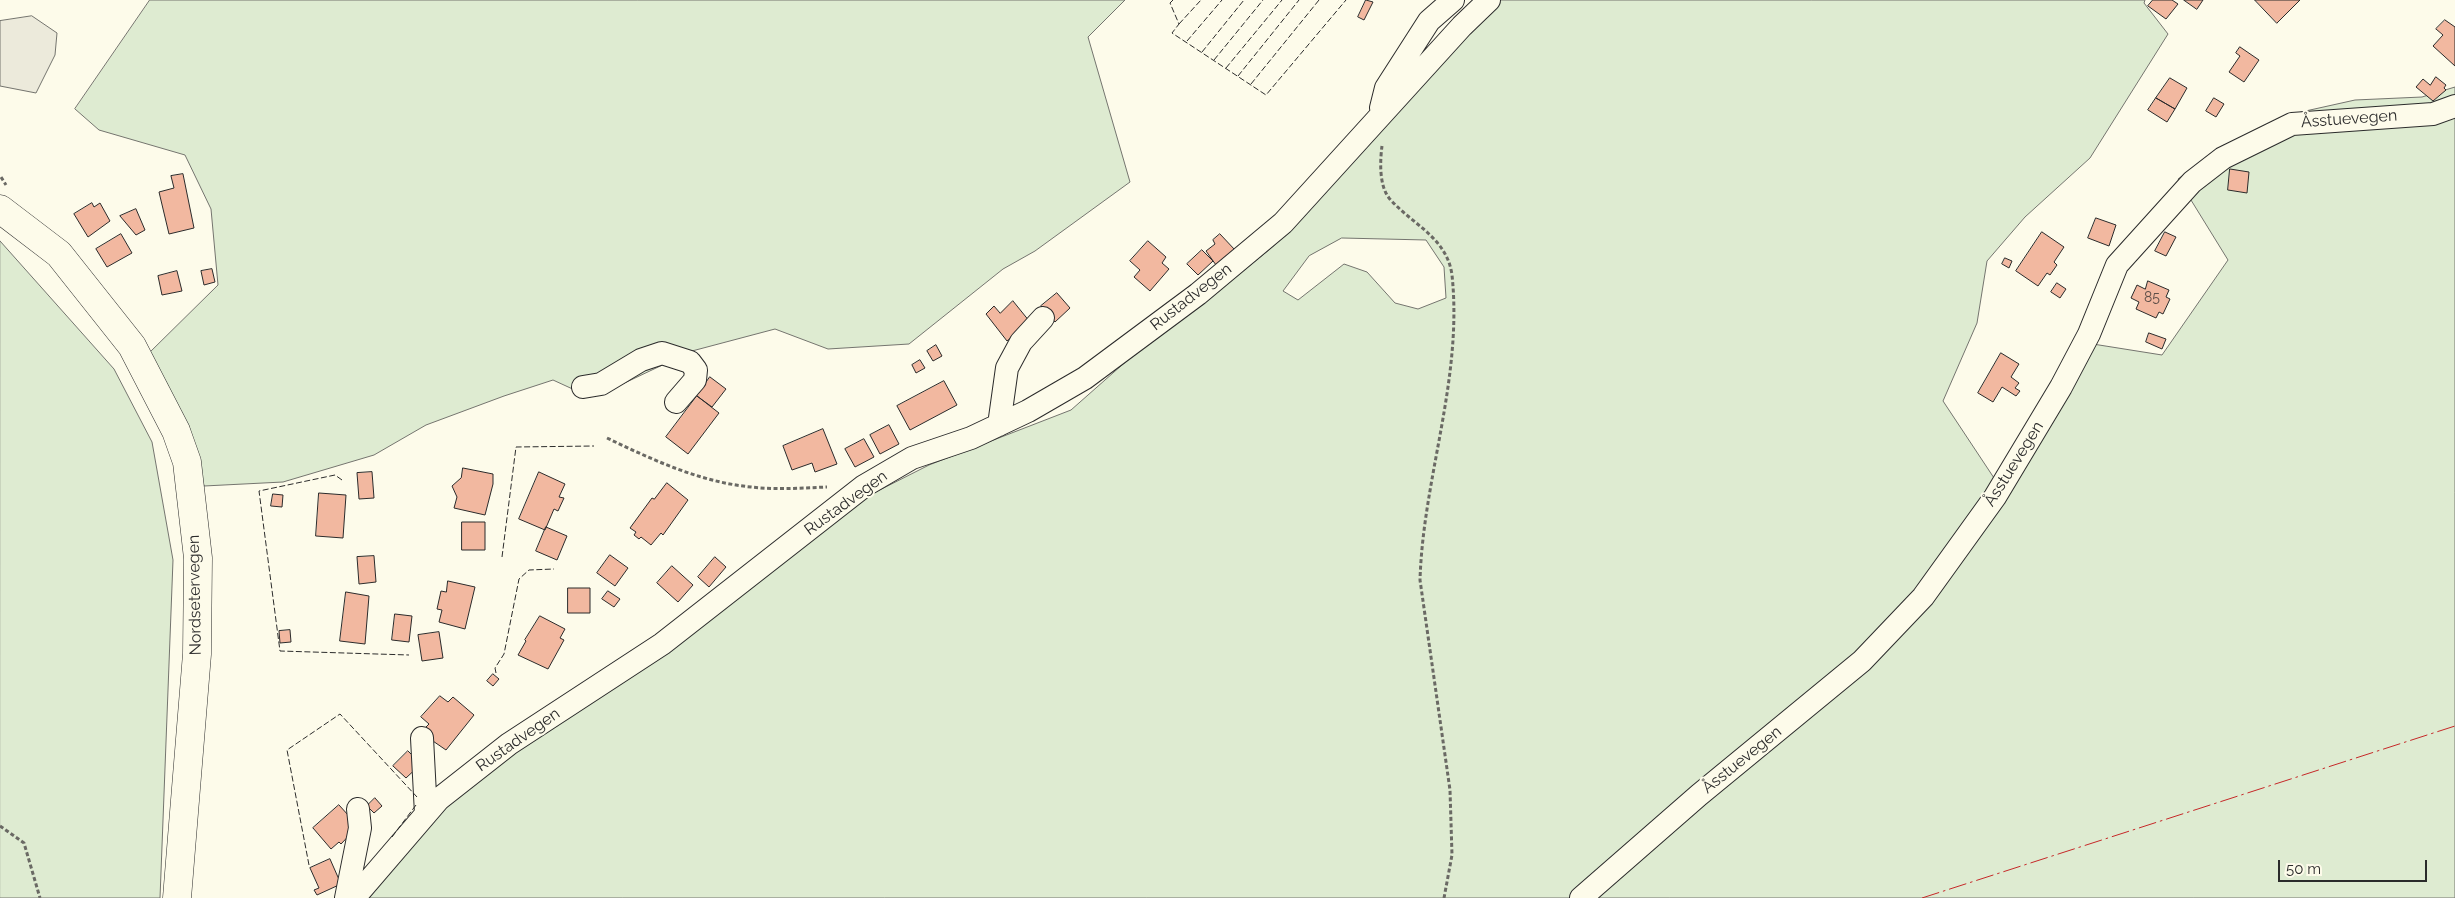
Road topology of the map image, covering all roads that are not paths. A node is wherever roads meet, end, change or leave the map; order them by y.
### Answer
1 (1453, 0) edge
2 (1489, 0) edge
3 (2455, 106) edge
4 (1378, 118) junction
5 (3, 197) edge
6 (1043, 318) dead end
7 (583, 387) dead end
8 (676, 402) dead end
9 (999, 425) junction
10 (422, 738) dead end
11 (358, 809) dead end
12 (426, 814) junction
13 (177, 898) edge
14 (346, 898) edge
15 (354, 898) edge
16 (1581, 898) edge

1 - 4 street, Rustadvegen
2 - 4 street, Rustadvegen
3 - 16 street, Åsstuevegen
4 - 9 street, Rustadvegen
5 - 13 main road, Nordsetervegen
6 - 9 street
7 - 8 street
9 - 12 street, Rustadvegen
10 - 12 street
11 - 14 street
12 - 15 street, Rustadvegen

